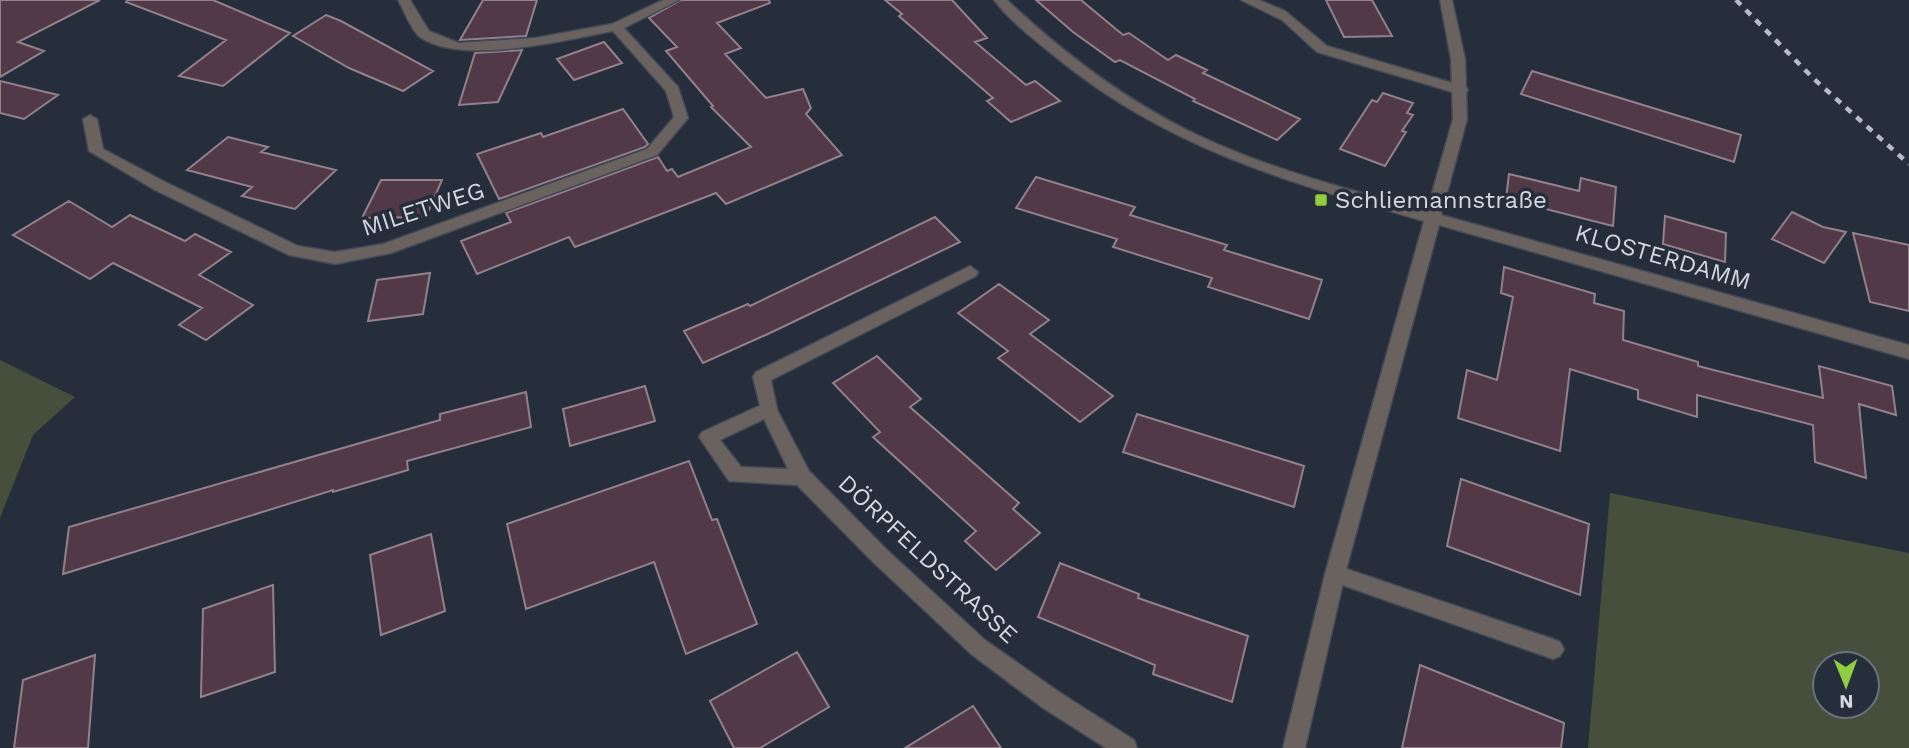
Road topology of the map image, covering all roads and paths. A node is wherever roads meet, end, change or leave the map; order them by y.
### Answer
1 (404, 0) edge
2 (673, 0) edge
3 (1000, 0) edge
4 (1247, 0) edge
5 (1446, 0) edge
6 (615, 27) junction
7 (1461, 90) junction
8 (90, 119) dead end
9 (1434, 218) junction
10 (970, 272) dead end
11 (1909, 352) edge
12 (768, 409) junction
13 (802, 477) junction
14 (1335, 575) junction
15 (1553, 649) dead end
16 (1126, 748) edge
17 (1294, 748) edge

1 - 6 street
2 - 6 street
3 - 9 street, KLOSTERDAMM
4 - 7 street
5 - 7 street
6 - 8 street, MILETWEG
7 - 9 street
9 - 11 street, KLOSTERDAMM
9 - 14 street
10 - 12 street, DÖRPFELDSTRASSE
12 - 13 street, DÖRPFELDSTRASSE
12 - 13 street, DÖRPFELDSTRASSE
13 - 16 street, DÖRPFELDSTRASSE
14 - 15 street
14 - 17 street

